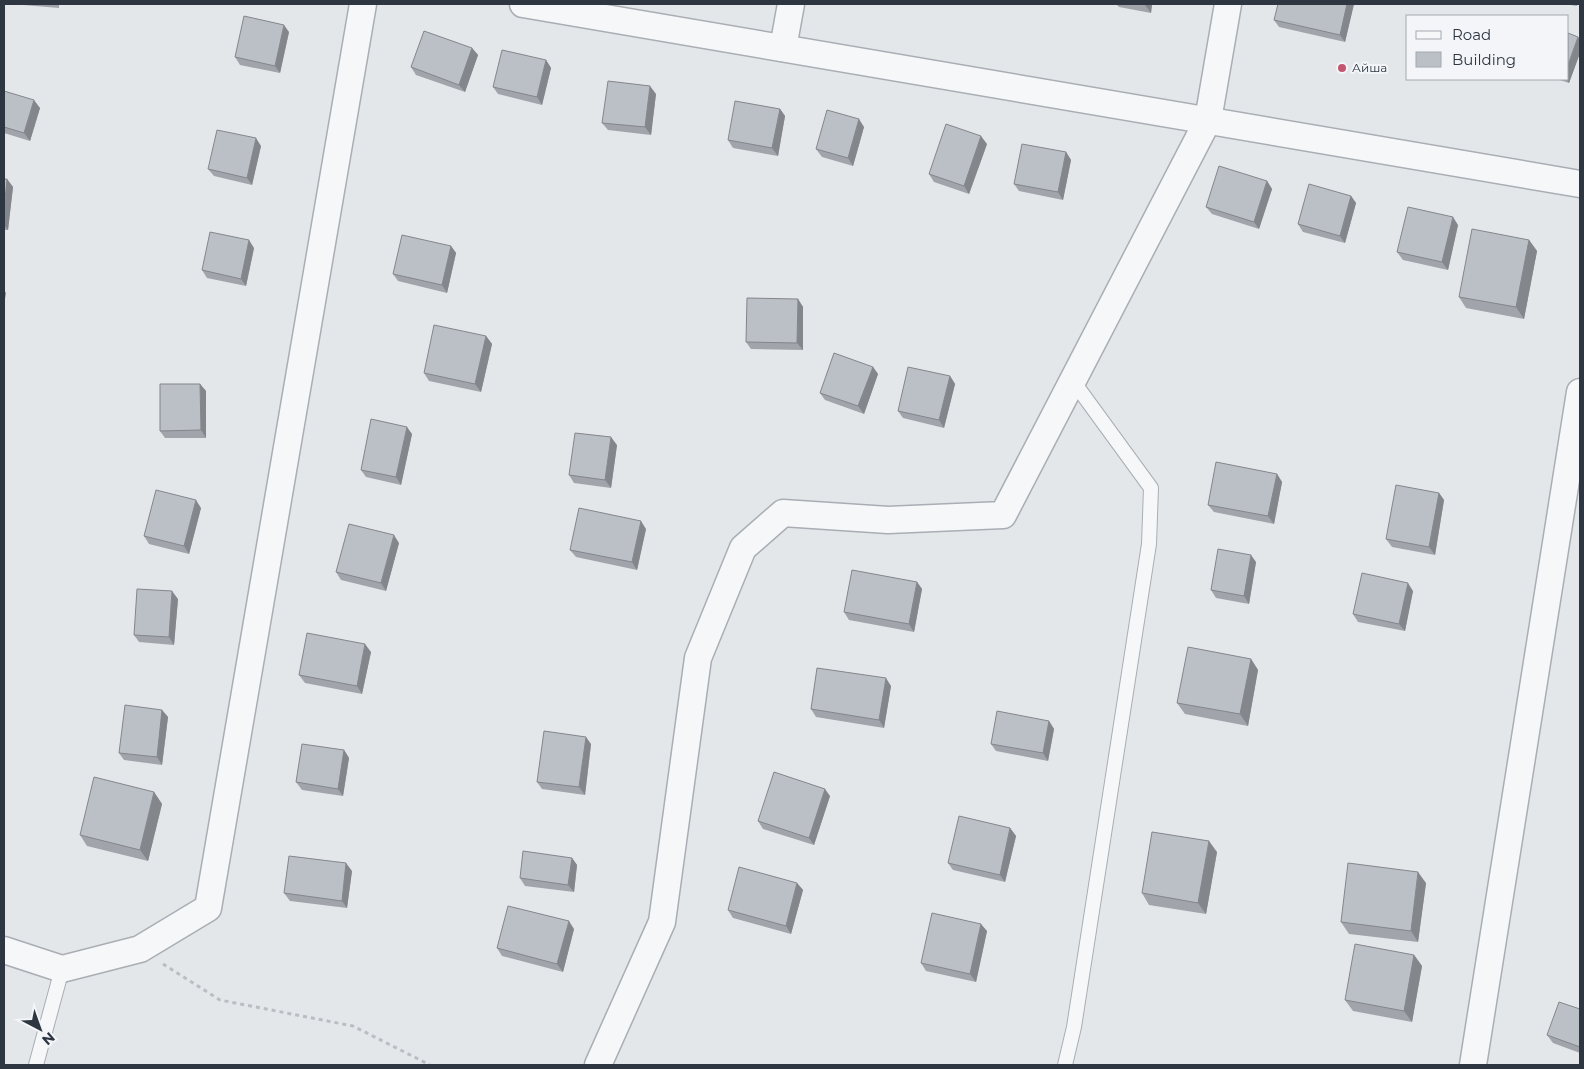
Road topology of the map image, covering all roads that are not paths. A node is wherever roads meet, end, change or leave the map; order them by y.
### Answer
1 (363, 4) edge
2 (523, 4) edge
3 (791, 4) edge
4 (1228, 4) edge
5 (783, 48) junction
6 (1208, 120) junction
7 (1580, 184) edge
8 (1073, 381) junction
9 (1580, 392) edge
10 (4, 950) edge
11 (62, 969) junction
12 (36, 1065) edge
13 (598, 1065) edge
14 (1065, 1065) edge
15 (1473, 1065) edge

1 - 11 street
2 - 5 street
3 - 5 street
4 - 6 street
5 - 6 street
6 - 7 street
6 - 8 street
8 - 13 street
8 - 14 lane
9 - 15 street
10 - 11 street
11 - 12 lane

